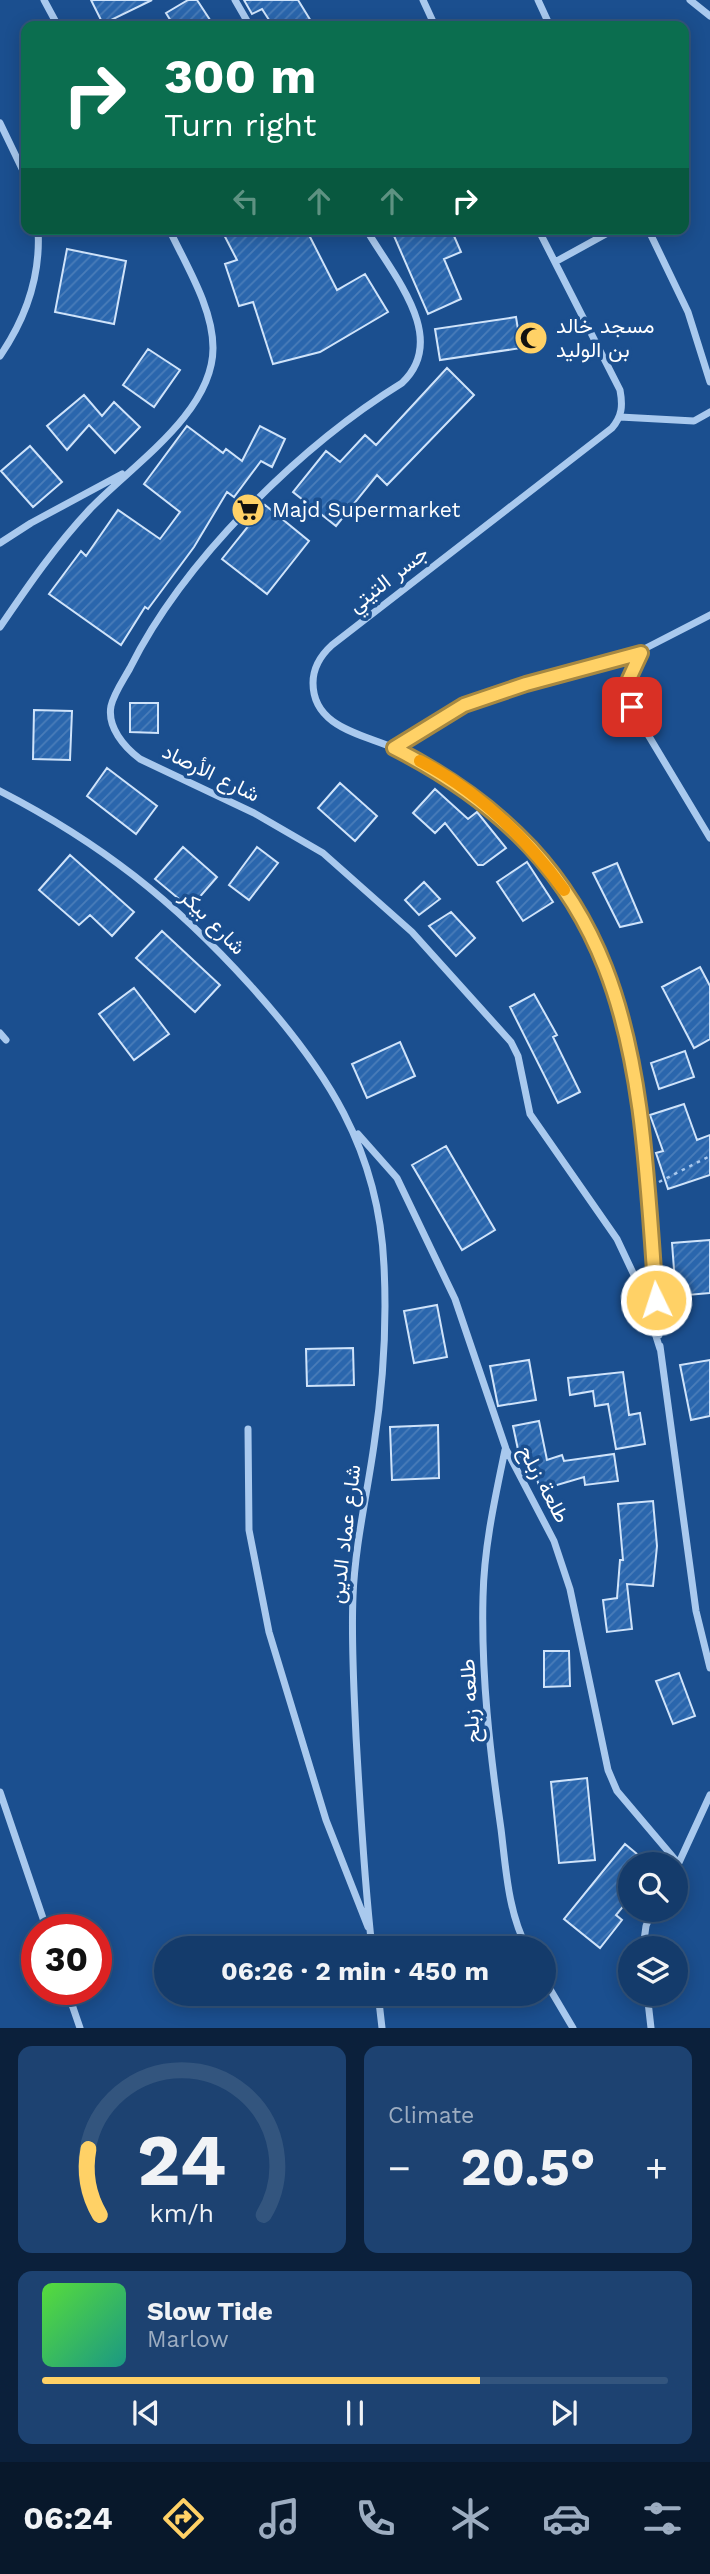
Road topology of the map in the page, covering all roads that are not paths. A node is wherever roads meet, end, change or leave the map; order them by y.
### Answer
1 (44, 0) edge
2 (235, 0) edge
3 (423, 0) edge
4 (538, 0) edge
5 (690, 0) edge
6 (710, 16) edge
7 (55, 21) edge
8 (247, 21) edge
9 (433, 21) edge
10 (548, 21) edge
11 (0, 123) edge
12 (21, 167) edge
13 (38, 235) edge
14 (172, 235) edge
15 (369, 235) edge
16 (541, 235) edge
17 (604, 235) edge
18 (651, 235) edge
19 (555, 262) junction
20 (0, 356) edge
21 (710, 382) edge
22 (710, 411) edge
23 (620, 417) junction
24 (132, 468) junction
25 (0, 543) edge
26 (710, 615) edge
27 (0, 627) edge
28 (641, 653) junction
29 (393, 748) junction
30 (0, 791) edge
31 (710, 838) edge
32 (0, 1033) edge
33 (6, 1040) dead end
34 (354, 1129) junction
35 (660, 1349) junction
36 (248, 1429) dead end
37 (506, 1449) junction
38 (710, 1668) edge
39 (0, 1792) edge
40 (710, 1796) edge
41 (666, 1852) edge
42 (684, 1852) edge
43 (42, 1914) edge
44 (370, 1934) joint
45 (523, 1936) edge
46 (556, 2000) edge
47 (72, 2005) edge
48 (379, 2006) edge
49 (649, 2006) edge
50 (80, 2028) edge
51 (382, 2028) edge
52 (572, 2028) edge
53 (652, 2028) edge

1 - 7 street
2 - 8 street
3 - 9 street
4 - 10 street
5 - 6 street
11 - 12 street
13 - 20 street
14 - 24 street
15 - 35 street, شارع الأرصاد
16 - 19 street
17 - 19 street
18 - 21 street
19 - 23 street
22 - 23 street
23 - 29 street, جسر التيتي
24 - 25 street
24 - 27 street
26 - 28 street
28 - 29 street
28 - 31 street
29 - 35 street, جسر التيتي
30 - 34 street, شارع بيكر
32 - 33 street
34 - 37 street, طلعة زبلح
34 - 44 street, شارع عماد الدين
35 - 38 street
36 - 44 street
37 - 41 street, طلعة زبلح
37 - 45 street, طلعه زبلح
39 - 43 street
40 - 42 street, طلعة زبلح
46 - 52 street
47 - 50 street
48 - 51 street
49 - 53 street

